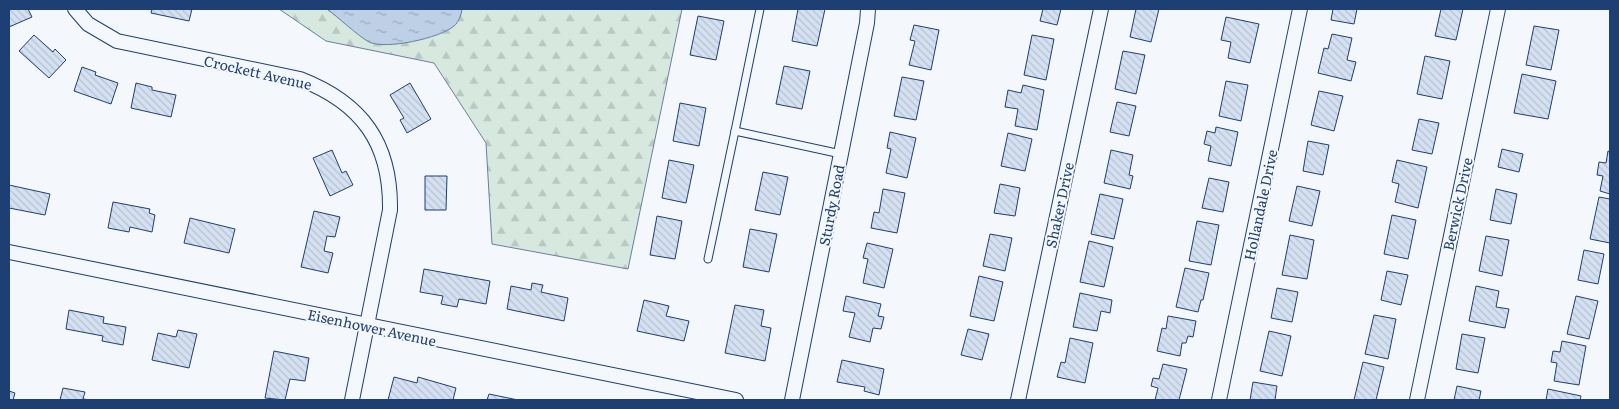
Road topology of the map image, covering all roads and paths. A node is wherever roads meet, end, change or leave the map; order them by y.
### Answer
1 (75, 9) edge
2 (760, 9) edge
3 (868, 9) edge
4 (1101, 9) edge
5 (1300, 9) edge
6 (1498, 9) edge
7 (735, 130) junction
8 (841, 154) junction
9 (9, 252) edge
10 (708, 259) dead end
11 (368, 326) junction
12 (352, 400) edge
13 (736, 400) edge
14 (792, 400) edge
15 (1018, 400) edge
16 (1219, 400) edge
17 (1417, 400) edge

1 - 11 street, Crockett Avenue
2 - 7 lane
3 - 8 street, Sturdy Road
4 - 15 street, Shaker Drive
5 - 16 street, Hollandale Drive
6 - 17 street, Berwick Drive
7 - 8 lane
7 - 10 lane
8 - 14 street, Sturdy Road
9 - 11 street, Eisenhower Avenue
11 - 12 street, Crockett Avenue
11 - 13 street, Eisenhower Avenue

